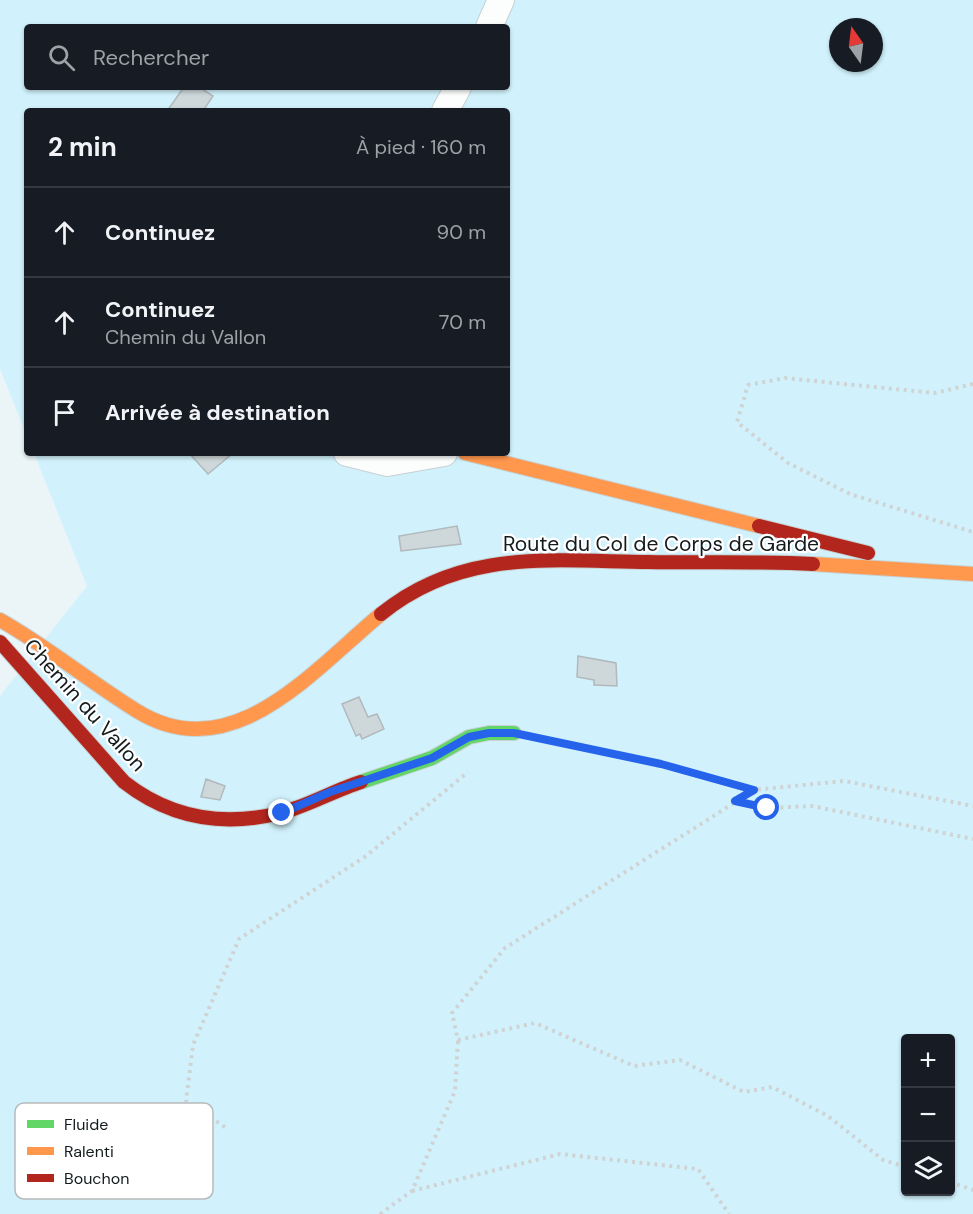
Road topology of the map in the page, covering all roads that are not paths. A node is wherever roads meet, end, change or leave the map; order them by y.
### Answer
1 (501, 0) edge
2 (490, 24) edge
3 (456, 90) edge
4 (447, 108) edge
5 (359, 456) edge
6 (427, 456) edge
7 (477, 456) edge
8 (884, 568) junction
9 (973, 574) edge
10 (0, 620) edge
11 (0, 642) edge
12 (514, 733) road end

1 - 2 street
3 - 4 street
5 - 6 street
7 - 8 street
8 - 9 street, Route du Col de Corps de Garde
8 - 10 street, Route du Col de Corps de Garde
11 - 12 street, Chemin du Vallon

